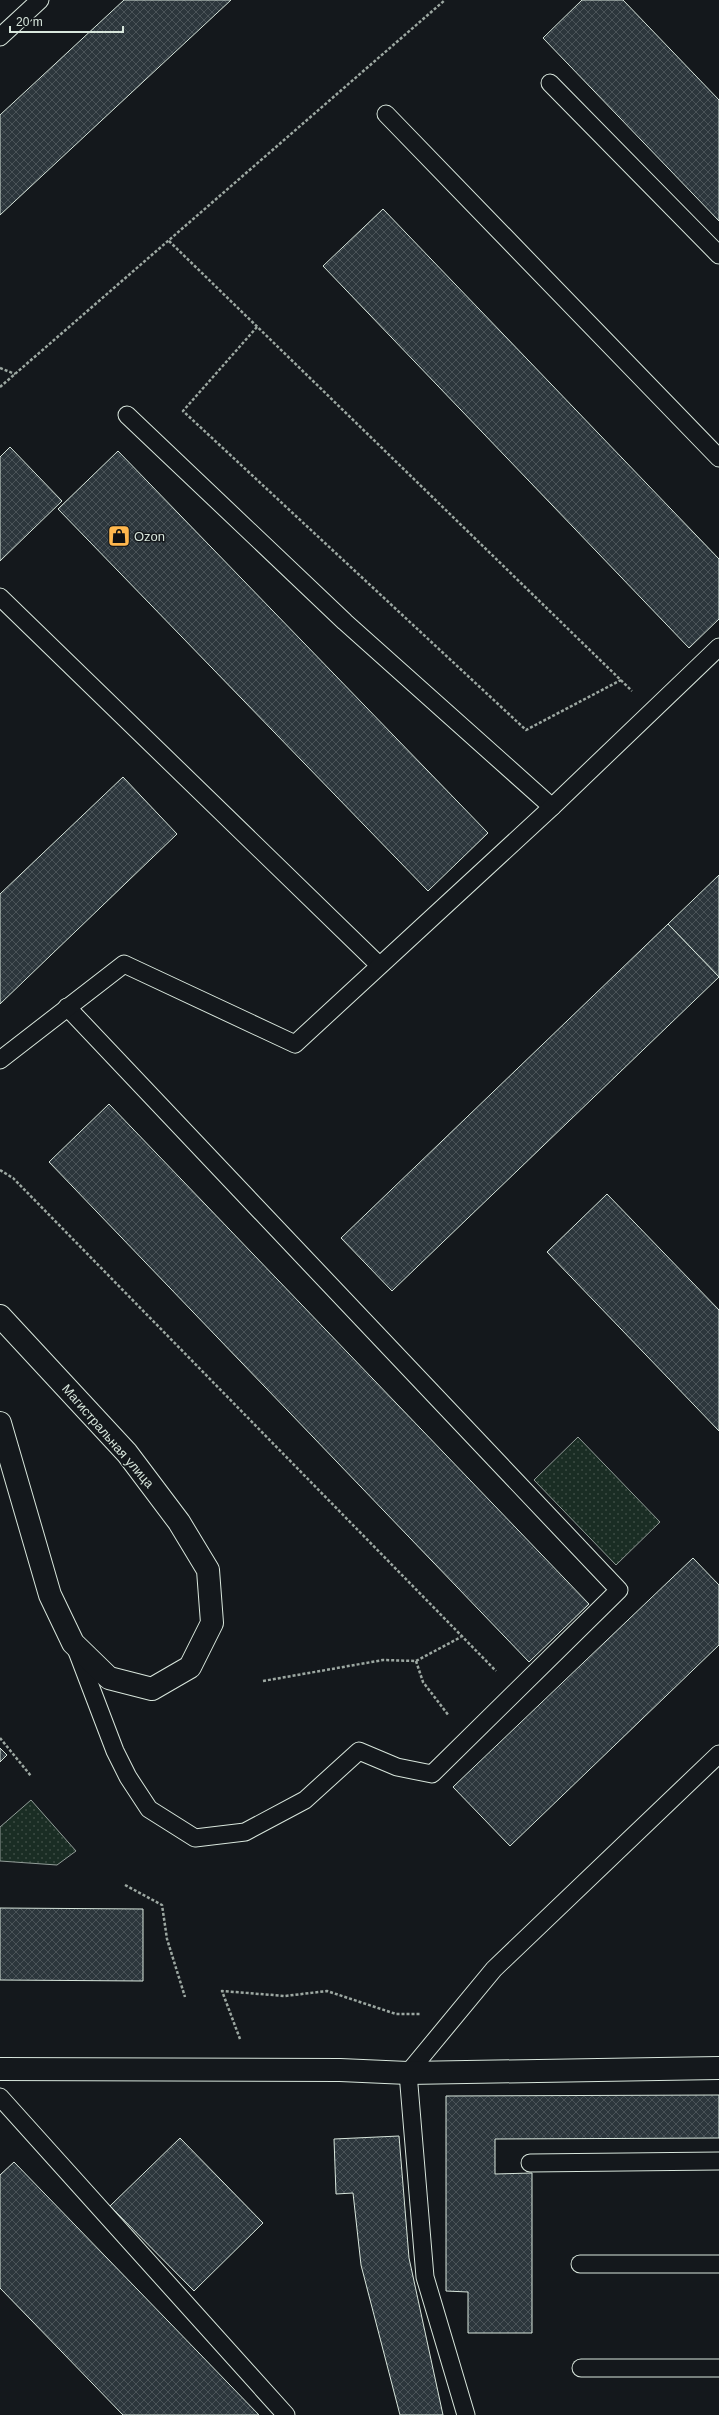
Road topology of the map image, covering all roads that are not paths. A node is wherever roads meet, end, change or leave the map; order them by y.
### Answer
1 (40, 0) edge
2 (0, 36) edge
3 (550, 83) dead end
4 (386, 114) dead end
5 (719, 255) edge
6 (127, 415) dead end
7 (719, 458) edge
8 (0, 597) edge
9 (719, 647) edge
10 (552, 807) junction
11 (379, 965) junction
12 (67, 1007) junction
13 (0, 1060) edge
14 (0, 1316) edge
15 (0, 1423) edge
16 (73, 1643) junction
17 (719, 1754) edge
18 (0, 2068) edge
19 (719, 2068) edge
20 (408, 2073) junction
21 (0, 2097) edge
22 (719, 2161) edge
23 (530, 2163) dead end
24 (580, 2264) dead end
25 (719, 2264) edge
26 (581, 2368) dead end
27 (719, 2368) edge
28 (286, 2415) edge
29 (466, 2415) edge

1 - 2 lane
3 - 5 lane
4 - 7 lane
6 - 10 lane
8 - 11 lane
9 - 10 lane
10 - 11 lane
11 - 12 lane
12 - 13 lane
12 - 16 lane
14 - 16 street, Магистральная улица
15 - 16 street, Магистральная улица
17 - 20 lane
18 - 20 street
19 - 20 street
20 - 29 lane
21 - 28 lane
22 - 23 lane
24 - 25 lane
26 - 27 lane

